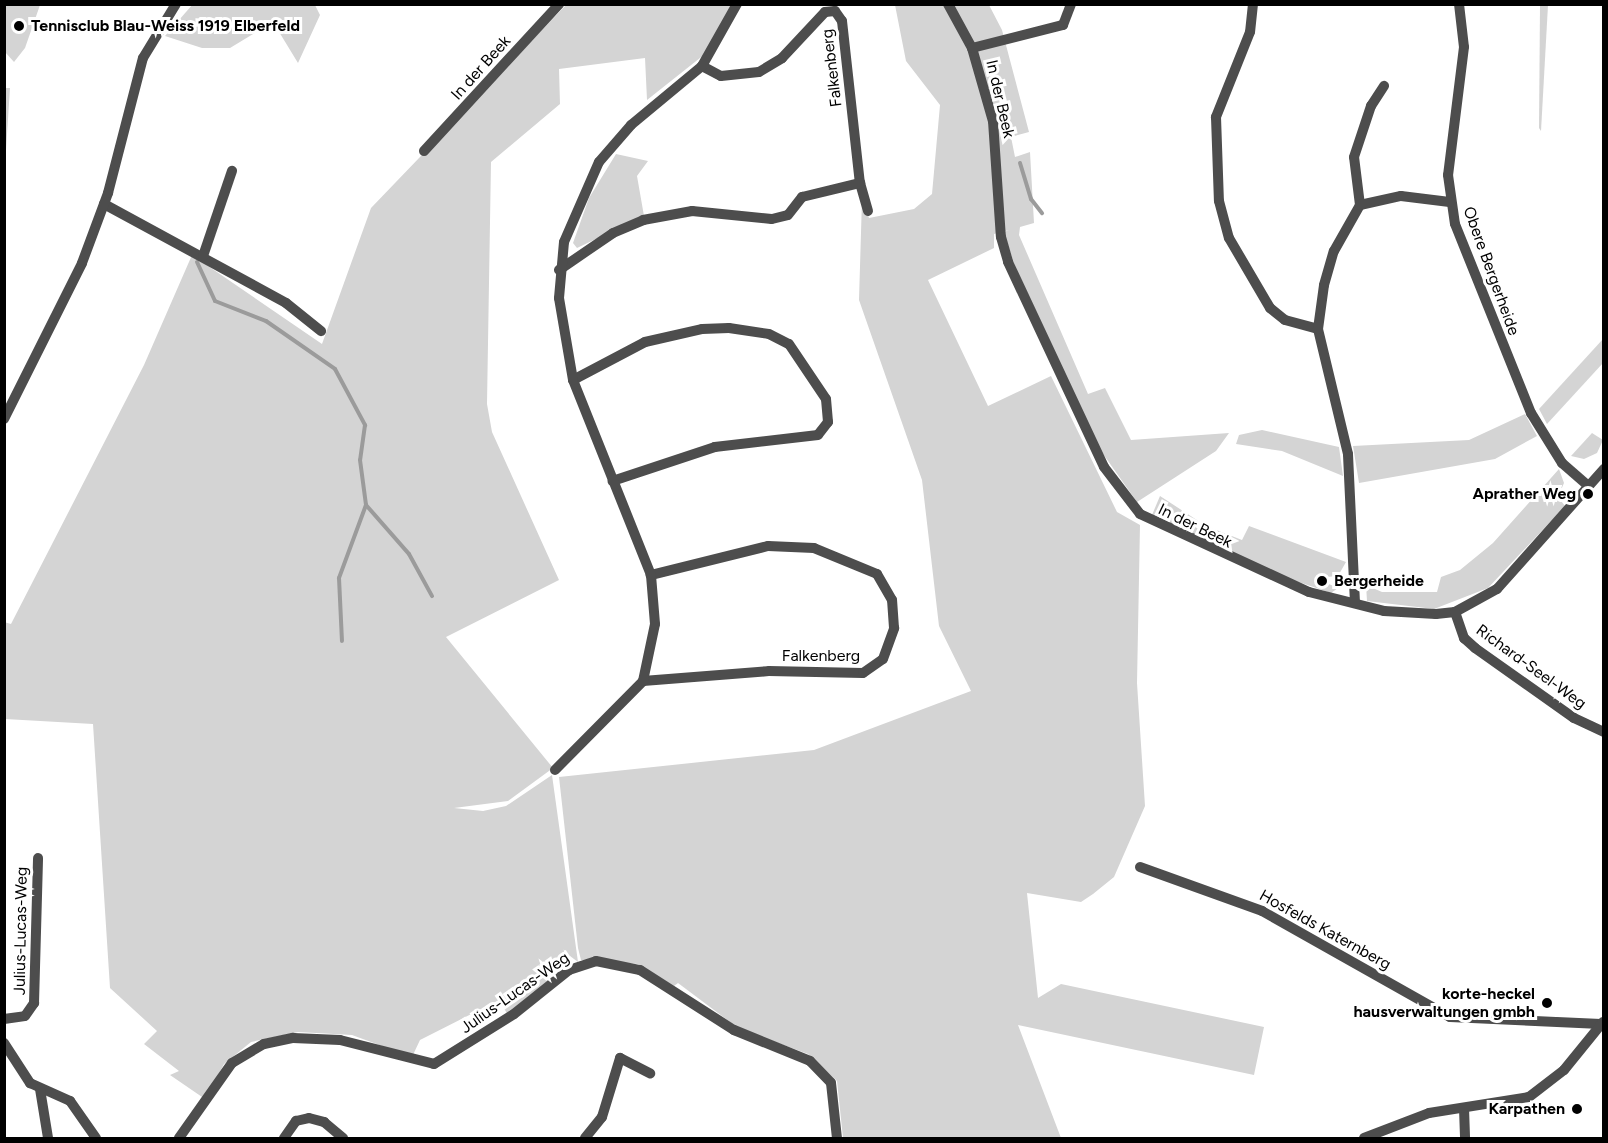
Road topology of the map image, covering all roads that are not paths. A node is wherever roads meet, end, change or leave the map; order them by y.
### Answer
1 (176, 4) edge
2 (559, 4) edge
3 (737, 4) edge
4 (948, 4) edge
5 (1071, 4) edge
6 (1252, 4) edge
7 (1459, 4) edge
8 (972, 48) junction
9 (702, 66) junction
10 (1384, 86) dead end
11 (424, 151) dead end
12 (232, 171) dead end
13 (860, 183) junction
14 (1450, 202) junction
15 (104, 204) junction
16 (1360, 205) junction
17 (868, 211) dead end
18 (203, 256) junction
19 (559, 270) junction
20 (1318, 329) junction
21 (321, 331) dead end
22 (573, 380) junction
23 (4, 419) edge
24 (1604, 469) edge
25 (613, 481) junction
26 (1588, 486) junction
27 (651, 575) junction
28 (1355, 603) junction
29 (1455, 612) junction
30 (643, 681) junction
31 (1604, 732) edge
32 (555, 770) dead end
33 (38, 858) dead end
34 (1140, 867) dead end
35 (4, 1018) edge
36 (1602, 1023) edge
37 (4, 1043) edge
38 (650, 1073) dead end
39 (40, 1089) junction
40 (1464, 1108) junction
41 (48, 1138) edge
42 (96, 1138) edge
43 (179, 1138) edge
44 (284, 1138) edge
45 (343, 1138) edge
46 (585, 1138) edge
47 (837, 1138) edge
48 (1364, 1138) edge
49 (1465, 1138) edge

1 - 15 street
2 - 11 street, In der Beek
3 - 9 street
4 - 8 street, In der Beek
5 - 8 street, In der Beek
6 - 20 street
7 - 14 street, Obere Bergerheide
8 - 28 street, In der Beek
9 - 13 street, Falkenberg
9 - 19 street
10 - 16 street
12 - 18 street
13 - 17 street, Falkenberg
13 - 19 street
14 - 16 street
14 - 26 street, Obere Bergerheide
15 - 18 street
15 - 23 street
16 - 20 street
18 - 21 street
19 - 22 street
20 - 28 street
22 - 25 street
22 - 25 street
24 - 26 street, In der Beek
25 - 27 street
26 - 29 street, In der Beek
27 - 30 street
27 - 30 street, Falkenberg
28 - 29 street, In der Beek
29 - 31 street, Richard-Seel-Weg
30 - 32 street
33 - 35 street, Julius-Lucas-Weg
34 - 36 street, Hosfelds Katernberg
36 - 40 street
37 - 39 street
38 - 46 street
39 - 41 street
39 - 42 street
40 - 48 street
40 - 49 street
43 - 47 street, Julius-Lucas-Weg
44 - 45 street

